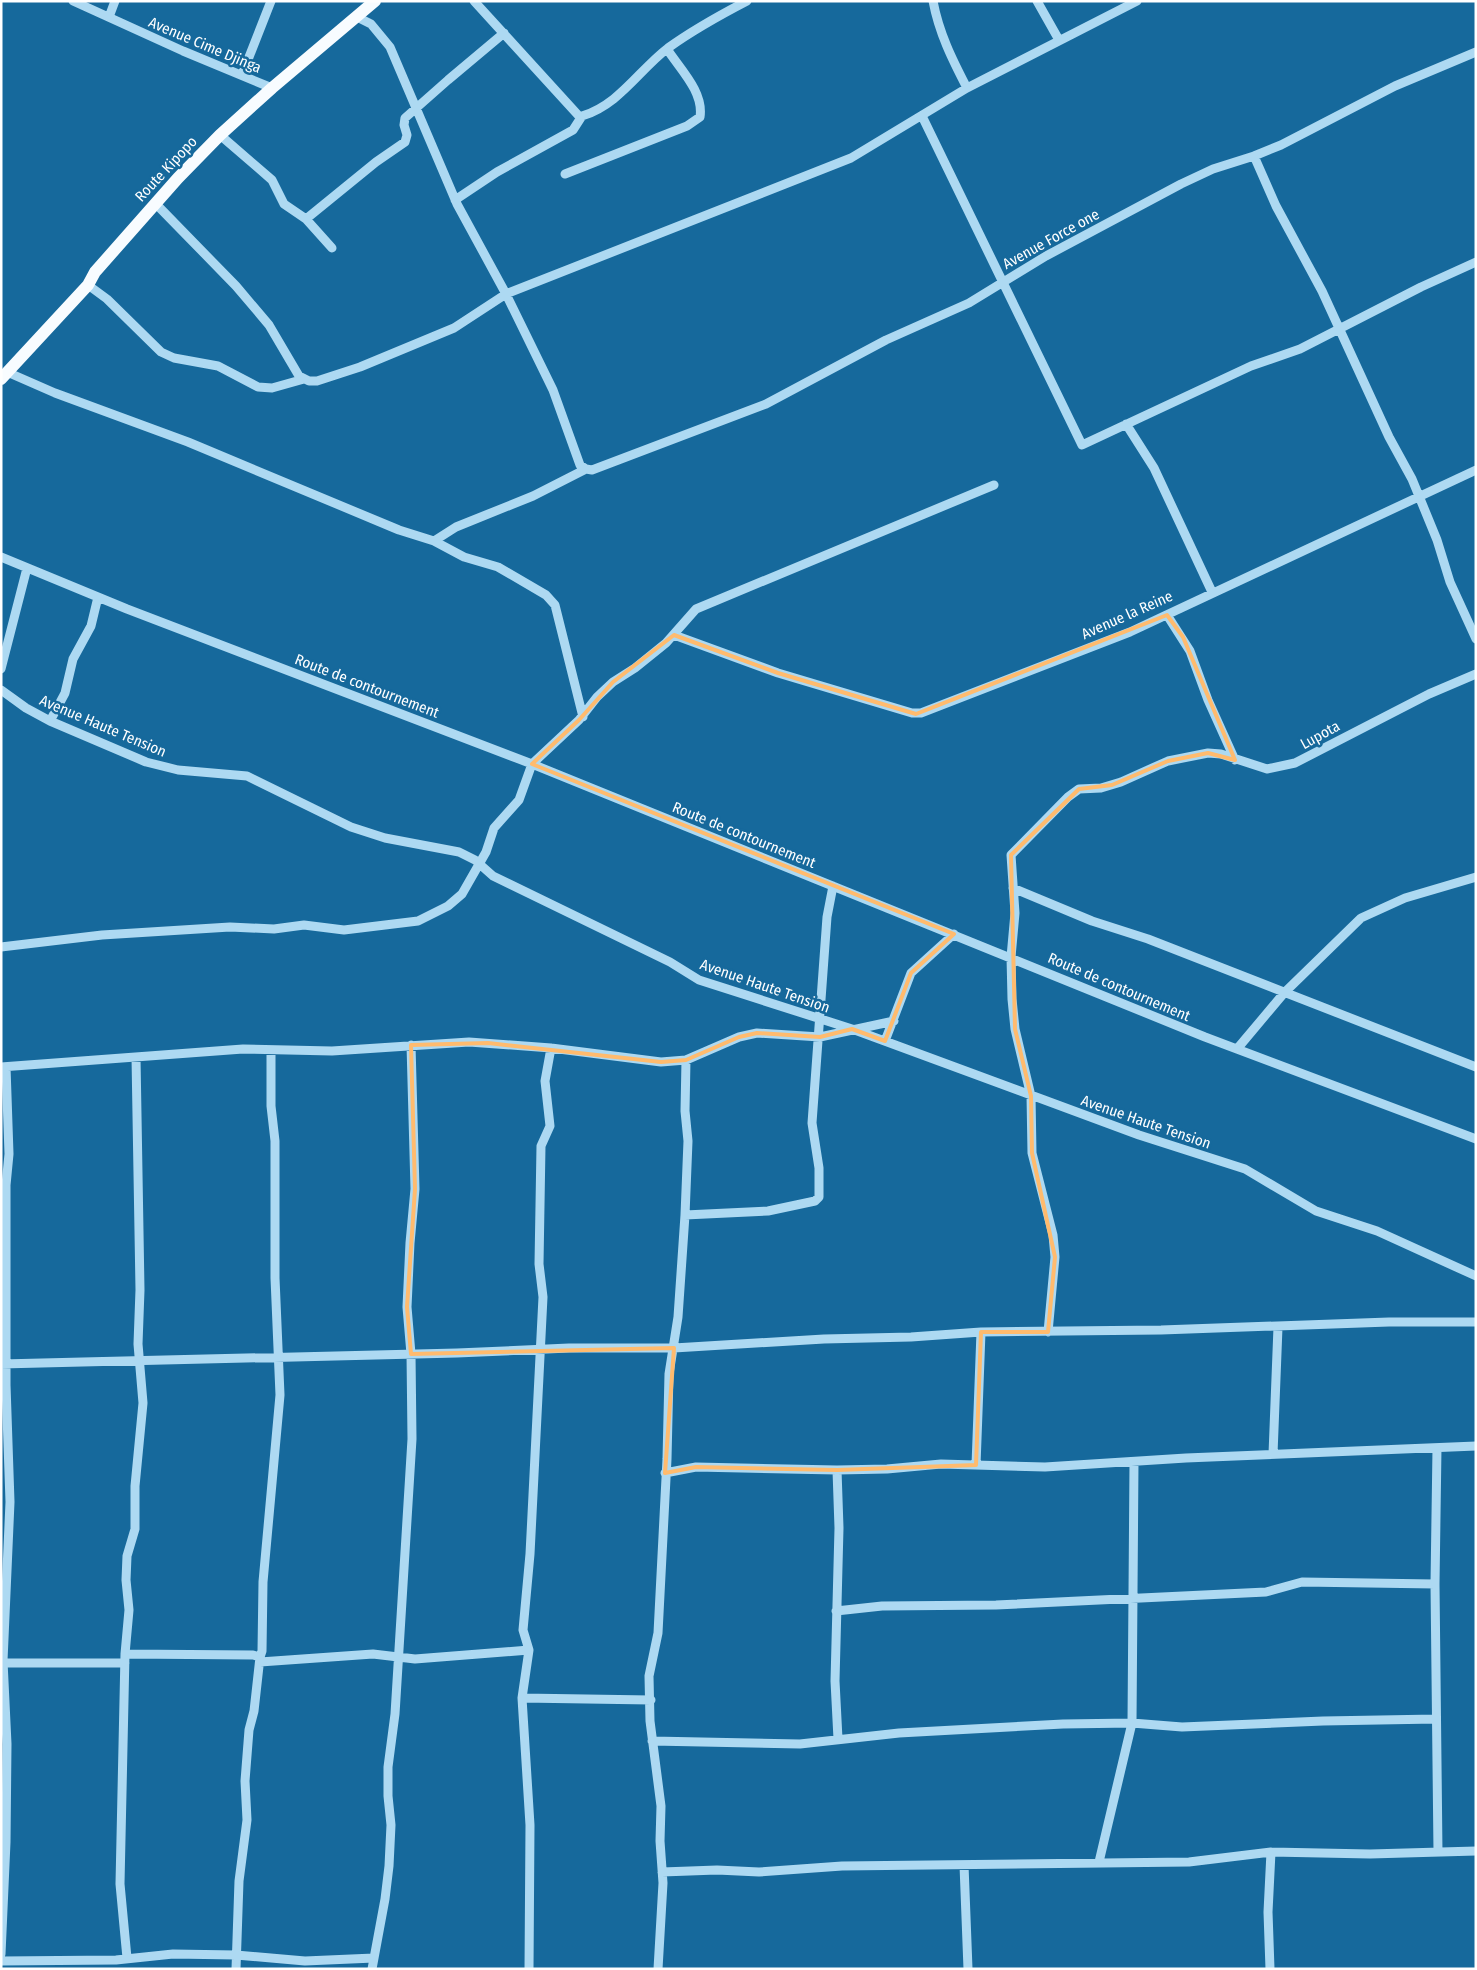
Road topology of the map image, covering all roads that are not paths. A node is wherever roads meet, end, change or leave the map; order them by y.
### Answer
1 (73, 1) edge
2 (115, 1) edge
3 (271, 1) edge
4 (375, 1) edge
5 (474, 1) edge
6 (747, 1) edge
7 (933, 1) edge
8 (1037, 1) edge
9 (1137, 1) edge
10 (109, 17) junction
11 (357, 17) junction
12 (504, 33) junction
13 (1059, 40) junction
14 (667, 49) junction
15 (1476, 52) edge
16 (242, 75) junction
17 (272, 88) junction
18 (967, 88) junction
19 (415, 110) junction
20 (582, 116) junction
21 (922, 116) junction
22 (220, 135) junction
23 (1254, 156) junction
24 (565, 174) dead end
25 (455, 200) junction
26 (156, 204) junction
27 (306, 219) junction
28 (332, 248) dead end
29 (1476, 262) edge
30 (1002, 282) junction
31 (88, 285) junction
32 (506, 294) junction
33 (1340, 328) junction
34 (4, 375) edge
35 (304, 379) junction
36 (1126, 424) junction
37 (586, 470) junction
38 (1476, 470) edge
39 (994, 485) dead end
40 (1418, 496) junction
41 (434, 541) junction
42 (1, 557) edge
43 (27, 568) junction
44 (1212, 592) junction
45 (98, 597) junction
46 (1166, 615) junction
47 (674, 635) junction
48 (1476, 639) edge
49 (1, 670) edge
50 (1476, 674) edge
51 (1, 690) edge
52 (583, 717) junction
53 (50, 721) junction
54 (1235, 760) junction
55 (532, 764) junction
56 (480, 864) junction
57 (1476, 877) edge
58 (833, 886) junction
59 (1013, 888) junction
60 (954, 934) junction
61 (1, 947) edge
62 (1011, 957) junction
63 (1284, 993) junction
64 (821, 1020) junction
65 (894, 1021) junction
66 (852, 1029) junction
67 (820, 1037) junction
68 (886, 1041) junction
69 (411, 1045) junction
70 (551, 1048) junction
71 (1237, 1049) junction
72 (271, 1050) junction
73 (136, 1057) junction
74 (686, 1060) junction
75 (4, 1067) edge
76 (1476, 1067) edge
77 (1031, 1096) junction
78 (1476, 1139) edge
79 (685, 1214) junction
80 (4, 1262) edge
81 (1476, 1276) edge
82 (1476, 1322) edge
83 (1278, 1327) junction
84 (981, 1332) junction
85 (1048, 1332) junction
86 (674, 1348) junction
87 (540, 1350) junction
88 (411, 1354) junction
89 (280, 1357) junction
90 (140, 1360) junction
91 (4, 1364) edge
92 (1476, 1446) edge
93 (1437, 1448) junction
94 (1272, 1454) junction
95 (1134, 1462) junction
96 (976, 1465) junction
97 (837, 1470) junction
98 (665, 1473) junction
99 (1435, 1584) junction
100 (1133, 1597) junction
101 (836, 1610) junction
102 (529, 1650) junction
103 (399, 1657) junction
104 (125, 1658) junction
105 (260, 1659) junction
106 (3, 1663) edge
107 (3, 1685) edge
108 (522, 1698) junction
109 (651, 1700) junction
110 (1436, 1719) junction
111 (1132, 1723) junction
112 (838, 1739) junction
113 (652, 1741) junction
114 (1476, 1851) edge
115 (1271, 1852) junction
116 (1438, 1852) junction
117 (1099, 1862) junction
118 (964, 1865) junction
119 (662, 1872) junction
120 (1, 1954) edge
121 (236, 1955) junction
122 (128, 1958) junction
123 (374, 1958) junction
124 (1, 1961) edge
125 (116, 1964) edge
126 (236, 1969) edge
127 (372, 1969) edge
128 (530, 1969) edge
129 (658, 1969) edge
130 (968, 1969) edge
131 (1270, 1969) edge

1 - 10 street, Avenue Cime Djinga
2 - 10 street
3 - 16 street
4 - 11 main road, Route Kipopo
5 - 12 street
6 - 14 street
7 - 18 street
8 - 13 street
9 - 13 street
10 - 16 street, Avenue Cime Djinga
11 - 17 main road, Route Kipopo
11 - 19 street
12 - 19 street
12 - 20 street
13 - 18 street
14 - 20 street
14 - 24 street
15 - 23 street, Avenue Force one
16 - 17 street, Avenue Cime Djinga
17 - 22 main road, Route Kipopo
18 - 21 street
19 - 25 street
19 - 27 street
20 - 25 street
21 - 30 street
21 - 32 street
22 - 26 main road, Route Kipopo
22 - 27 street
23 - 30 street, Avenue Force one
23 - 33 street
25 - 32 street
26 - 31 main road, Route Kipopo
26 - 35 street
27 - 28 street
29 - 33 street
30 - 36 street
30 - 37 street, Avenue Force one
31 - 34 main road, Route Kipopo
31 - 35 street
32 - 35 street
32 - 37 street
33 - 36 street
33 - 40 street
34 - 41 street
36 - 44 street
37 - 41 street, Avenue Force one
38 - 40 street, Avenue la Reine
39 - 47 street
40 - 44 street, Avenue la Reine
40 - 48 street
41 - 52 street
42 - 43 street, Route de contournement
43 - 45 street, Route de contournement
43 - 49 street
44 - 46 street, Avenue la Reine
45 - 53 street
45 - 55 street, Route de contournement
46 - 47 street, Avenue la Reine
46 - 54 street
47 - 52 street
50 - 54 street, Lupota
51 - 53 street, Avenue Haute Tension
52 - 55 street
53 - 56 street, Avenue Haute Tension
54 - 59 street, Lupota
55 - 56 street
55 - 58 street, Route de contournement
56 - 61 street
56 - 64 street, Avenue Haute Tension
57 - 63 street
58 - 60 street, Route de contournement
58 - 64 street
59 - 62 street, Lupota
59 - 63 street
60 - 62 street, Route de contournement
60 - 65 street
62 - 71 street, Route de contournement
62 - 77 street, Lupota
63 - 71 street
63 - 76 street
64 - 66 street, Avenue Haute Tension
64 - 67 street
65 - 66 street
65 - 68 street
66 - 67 street
66 - 68 street, Avenue Haute Tension
67 - 74 street
67 - 79 street
68 - 77 street, Avenue Haute Tension
69 - 70 street
69 - 72 street
69 - 88 street
70 - 74 street
70 - 87 street
71 - 78 street, Route de contournement
72 - 73 street
72 - 89 street
73 - 75 street
73 - 90 street
74 - 79 street
75 - 80 street
77 - 81 street, Avenue Haute Tension
77 - 85 street, Lupota
79 - 86 street
80 - 91 street
82 - 83 street
83 - 85 street
83 - 94 street
84 - 85 street
84 - 86 street
84 - 96 street
86 - 87 street
86 - 98 street
87 - 88 street
87 - 102 street
88 - 89 street
88 - 103 street
89 - 90 street
89 - 105 street
90 - 91 street
90 - 104 street
91 - 106 street
92 - 93 street
93 - 94 street
93 - 99 street
94 - 95 street
95 - 96 street
95 - 100 street
96 - 97 street
97 - 98 street
97 - 101 street
98 - 109 street
99 - 100 street
99 - 110 street
100 - 101 street
100 - 111 street
101 - 112 street
102 - 103 street
102 - 108 street
103 - 105 street
103 - 123 street
104 - 105 street
104 - 106 street
104 - 122 street
105 - 121 street
106 - 107 street
107 - 120 street
108 - 109 street
108 - 128 street
109 - 113 street
110 - 111 street
110 - 116 street
111 - 112 street
111 - 117 street
112 - 113 street
113 - 119 street
114 - 116 street
115 - 116 street
115 - 117 street
115 - 131 street
117 - 118 street
118 - 119 street
118 - 130 street
119 - 129 street
121 - 122 street
121 - 123 street
121 - 126 street
122 - 125 street
123 - 127 street
124 - 125 street

